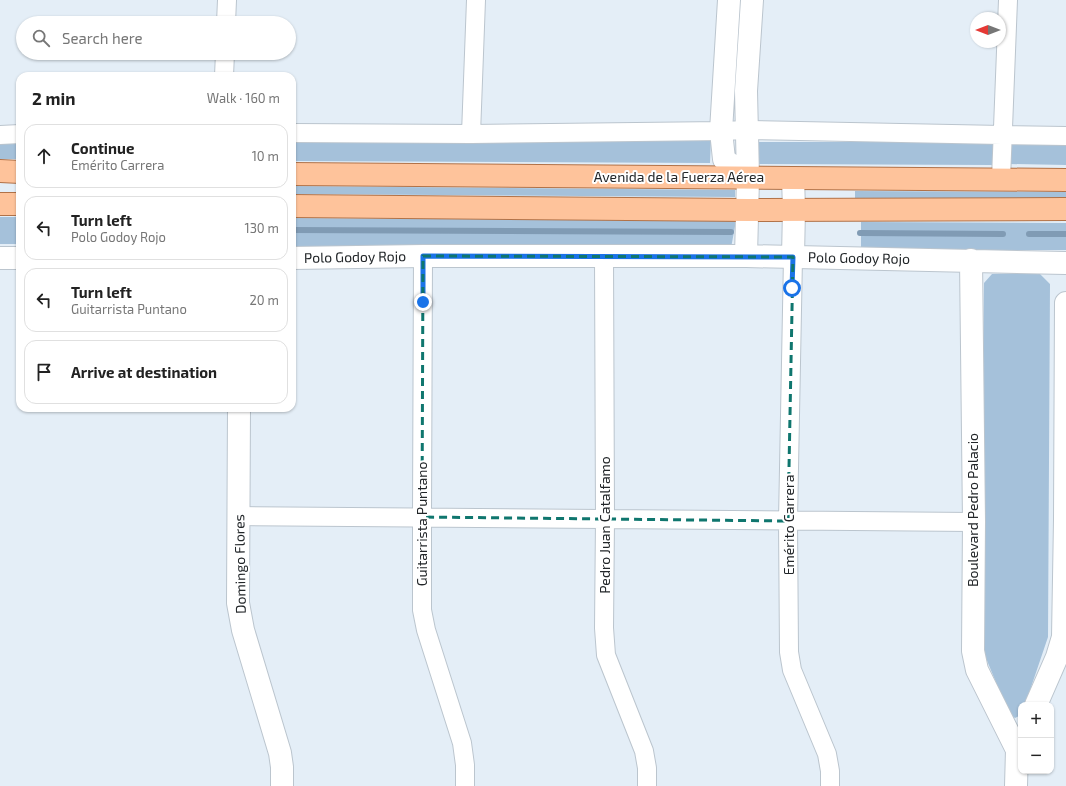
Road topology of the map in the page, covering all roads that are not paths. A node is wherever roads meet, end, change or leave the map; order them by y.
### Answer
1 (227, 0) edge
2 (476, 0) edge
3 (729, 0) edge
4 (752, 0) edge
5 (1008, 0) edge
6 (226, 16) edge
7 (225, 60) edge
8 (224, 72) edge
9 (747, 130) junction
10 (721, 131) junction
11 (296, 133) edge
12 (16, 134) edge
13 (471, 134) junction
14 (0, 135) edge
15 (1002, 135) junction
16 (1066, 136) edge
17 (0, 172) edge
18 (16, 172) edge
19 (296, 174) edge
20 (748, 178) junction
21 (793, 178) junction
22 (1001, 180) junction
23 (1066, 180) edge
24 (0, 204) edge
25 (16, 204) edge
26 (296, 206) edge
27 (794, 209) junction
28 (1066, 209) edge
29 (748, 210) junction
30 (423, 256) junction
31 (604, 256) junction
32 (746, 256) junction
33 (793, 257) junction
34 (0, 258) edge
35 (16, 258) edge
36 (296, 258) edge
37 (971, 260) junction
38 (1066, 263) edge
39 (1066, 303) edge
40 (239, 412) edge
41 (238, 516) junction
42 (422, 517) junction
43 (606, 519) junction
44 (1065, 520) edge
45 (788, 521) junction
46 (974, 522) junction
47 (1037, 702) edge
48 (1018, 743) edge
49 (1018, 759) edge
50 (282, 786) edge
51 (465, 786) edge
52 (647, 786) edge
53 (830, 786) edge
54 (1016, 786) edge

1 - 6 street
2 - 13 street
3 - 10 street
4 - 9 street
5 - 15 street
7 - 8 street
9 - 10 street
9 - 15 street
9 - 20 street
10 - 13 street
10 - 20 street
11 - 13 street
12 - 14 street
15 - 16 street
15 - 22 street
17 - 18 main road
19 - 20 main road, Avenida de la Fuerza Aérea
20 - 21 main road, Avenida de la Fuerza Aérea
20 - 29 street
21 - 22 main road, Avenida de la Fuerza Aérea
21 - 27 street
22 - 23 main road, Avenida de la Fuerza Aérea
24 - 25 main road
26 - 29 main road
27 - 28 main road
27 - 29 main road
27 - 33 street
29 - 32 street
30 - 31 street, Polo Godoy Rojo
30 - 36 street, Polo Godoy Rojo
30 - 42 street, Guitarrista Puntano
31 - 32 street, Polo Godoy Rojo
31 - 43 street, Pedro Juan Catalfamo
32 - 33 street, Polo Godoy Rojo
33 - 37 street, Polo Godoy Rojo
33 - 45 street, Emérito Carrera
34 - 35 street
37 - 38 street, Polo Godoy Rojo
37 - 46 street, Boulevard Pedro Palacio
39 - 44 street
40 - 41 street, Domingo Flores
41 - 42 street
41 - 50 street, Domingo Flores
42 - 43 street
42 - 51 street, Guitarrista Puntano
43 - 45 street
43 - 52 street, Pedro Juan Catalfamo
44 - 47 street
45 - 46 street
45 - 53 street, Emérito Carrera
46 - 48 street, Boulevard Pedro Palacio
49 - 54 street, Boulevard Pedro Palacio

